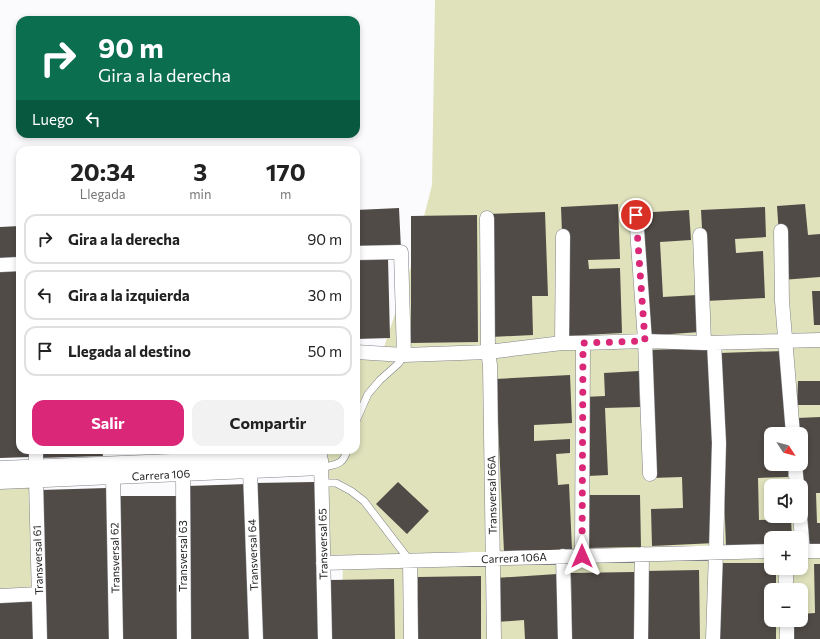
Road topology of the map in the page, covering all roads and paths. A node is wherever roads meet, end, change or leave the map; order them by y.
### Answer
1 (636, 215) dead end
2 (487, 218) dead end
3 (781, 232) dead end
4 (700, 235) dead end
5 (563, 236) dead end
6 (360, 253) edge
7 (16, 264) edge
8 (0, 265) edge
9 (784, 340) junction
10 (820, 340) edge
11 (645, 341) junction
12 (583, 343) junction
13 (709, 343) junction
14 (562, 344) junction
15 (360, 352) edge
16 (488, 352) junction
17 (404, 355) junction
18 (360, 412) edge
19 (792, 427) edge
20 (36, 454) edge
21 (253, 454) edge
22 (346, 454) edge
23 (177, 455) edge
24 (321, 458) edge
25 (111, 463) edge
26 (36, 466) junction
27 (0, 468) edge
28 (250, 471) junction
29 (183, 474) junction
30 (650, 474) dead end
31 (36, 480) junction
32 (0, 482) edge
33 (321, 483) junction
34 (764, 551) edge
35 (808, 551) edge
36 (820, 551) edge
37 (716, 552) junction
38 (642, 554) junction
39 (563, 556) junction
40 (582, 556) junction
41 (492, 558) junction
42 (410, 561) junction
43 (323, 563) junction
44 (39, 594) junction
45 (0, 596) edge
46 (787, 627) edge
47 (40, 639) edge
48 (116, 639) edge
49 (184, 639) edge
50 (256, 639) edge
51 (325, 639) edge
52 (411, 639) edge
53 (494, 639) edge
54 (565, 639) edge
55 (641, 639) edge
56 (713, 639) edge
57 (787, 639) edge

1 - 11 street
2 - 16 street, Transversal 66A
3 - 9 street
4 - 13 street
5 - 14 street
6 - 17 street
7 - 8 street
9 - 10 street
9 - 13 street
9 - 19 street
11 - 12 street
11 - 13 street
11 - 30 street
12 - 14 street
12 - 40 street
13 - 37 street
14 - 16 street
15 - 17 street
16 - 17 street
16 - 41 street, Transversal 66A
17 - 18 lane
20 - 26 street
21 - 23 street, Carrera 106
21 - 24 street, Carrera 106
22 - 24 lane
23 - 25 street, Carrera 106
24 - 28 street, Carrera 106
24 - 33 street, Transversal 65
25 - 26 street, Carrera 106
25 - 29 street, Carrera 106
25 - 31 street, Carrera 106
25 - 48 street, Transversal 62
26 - 27 street, Carrera 106
28 - 29 street, Carrera 106
28 - 50 street, Transversal 64
29 - 49 street, Transversal 63
31 - 32 street, Carrera 106
31 - 44 street, Transversal 61
33 - 42 lane
33 - 43 street, Transversal 65
34 - 37 street, Carrera 106A
35 - 36 street
37 - 38 street, Carrera 106A
37 - 56 street
38 - 40 street, Carrera 106A
38 - 55 street
39 - 40 street, Carrera 106A
39 - 41 street, Carrera 106A
39 - 54 street
41 - 42 street, Carrera 106A
41 - 53 street, Transversal 66A
42 - 43 street, Carrera 106A
42 - 52 street
43 - 51 street, Transversal 65
44 - 45 street
44 - 47 street, Transversal 61
46 - 57 street

